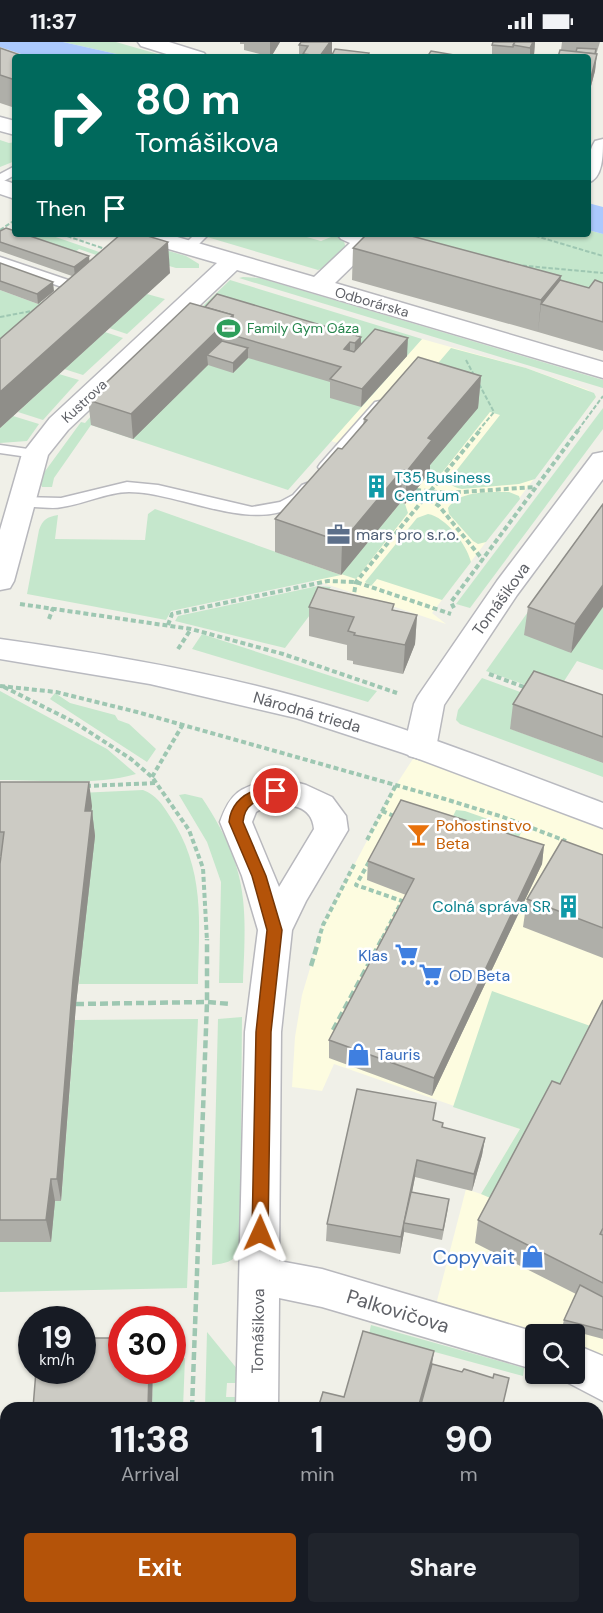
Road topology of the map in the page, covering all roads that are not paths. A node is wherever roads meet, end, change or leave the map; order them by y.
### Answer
1 (148, 42) edge
2 (187, 54) edge
3 (603, 146) edge
4 (591, 172) edge
5 (137, 237) edge
6 (358, 237) edge
7 (195, 241) edge
8 (0, 261) edge
9 (233, 261) junction
10 (319, 286) junction
11 (67, 305) edge
12 (603, 370) edge
13 (388, 396) edge
14 (0, 449) edge
15 (35, 454) junction
16 (599, 473) edge
17 (21, 502) junction
18 (5, 592) edge
19 (0, 649) edge
20 (420, 748) junction
21 (603, 816) edge
22 (275, 930) dead end
23 (260, 1278) junction
24 (525, 1349) edge
25 (585, 1368) edge
26 (603, 1382) edge
27 (257, 1402) edge

1 - 2 street
3 - 4 street
5 - 7 street, Odborárska
6 - 10 street
7 - 9 street, Odborárska
8 - 11 lane
9 - 10 street, Odborárska
9 - 15 street, Kustrova
10 - 12 street, Odborárska
13 - 17 lane
14 - 15 lane
15 - 17 street, Kustrova
16 - 20 street, Tomášikova
17 - 18 street, Kustrova
19 - 20 street, Národná trieda
20 - 21 street, Národná trieda
22 - 23 street, Tomášikova
23 - 24 street, Palkovičova
23 - 27 street, Tomášikova
25 - 26 street

